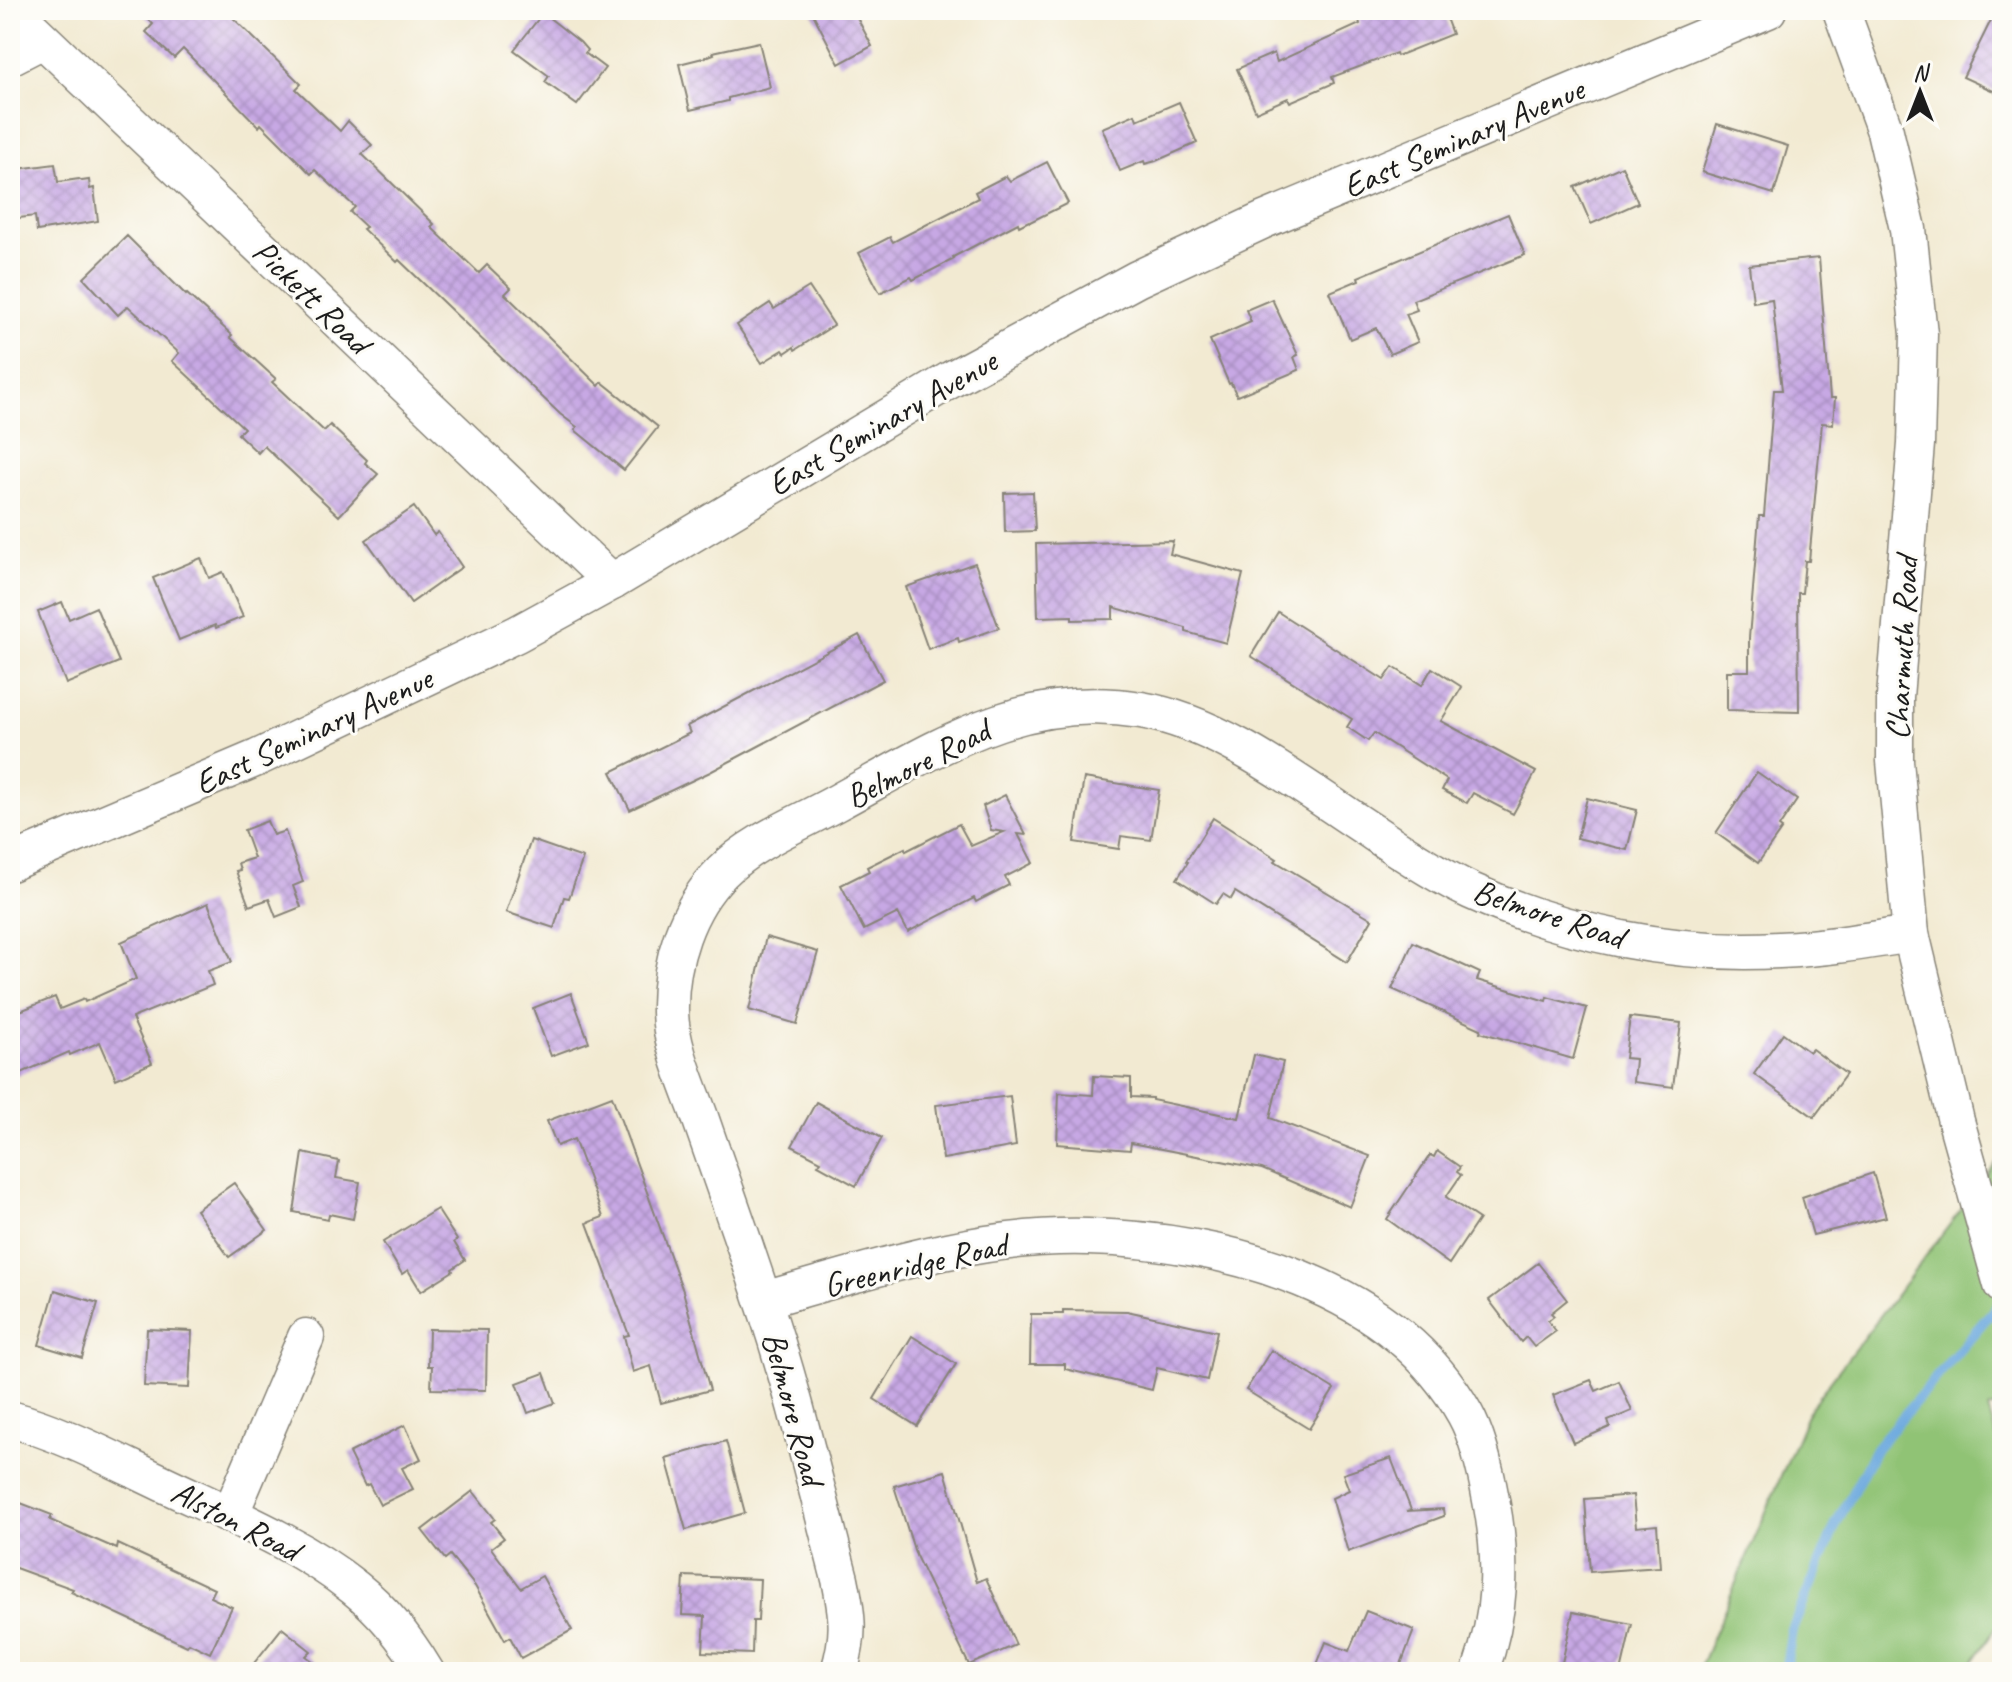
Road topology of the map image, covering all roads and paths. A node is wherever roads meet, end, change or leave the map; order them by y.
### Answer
1 (12, 10) edge
2 (1768, 10) edge
3 (1841, 10) edge
4 (43, 40) junction
5 (10, 57) edge
6 (612, 582) junction
7 (10, 863) edge
8 (1911, 934) junction
9 (2000, 1278) edge
10 (764, 1300) junction
11 (306, 1337) dead end
12 (10, 1419) edge
13 (230, 1515) junction
14 (426, 1672) edge
15 (839, 1672) edge
16 (1480, 1672) edge

1 - 4 street, Pickett Road
2 - 6 street, East Seminary Avenue
3 - 8 street, Charmuth Road
4 - 5 street
4 - 6 street, Pickett Road
6 - 7 street, East Seminary Avenue
8 - 9 street, Charmuth Road
8 - 10 street, Belmore Road
10 - 15 street, Belmore Road
10 - 16 street, Greenridge Road
11 - 13 street
12 - 13 street, Alston Road
13 - 14 street, Alston Road

